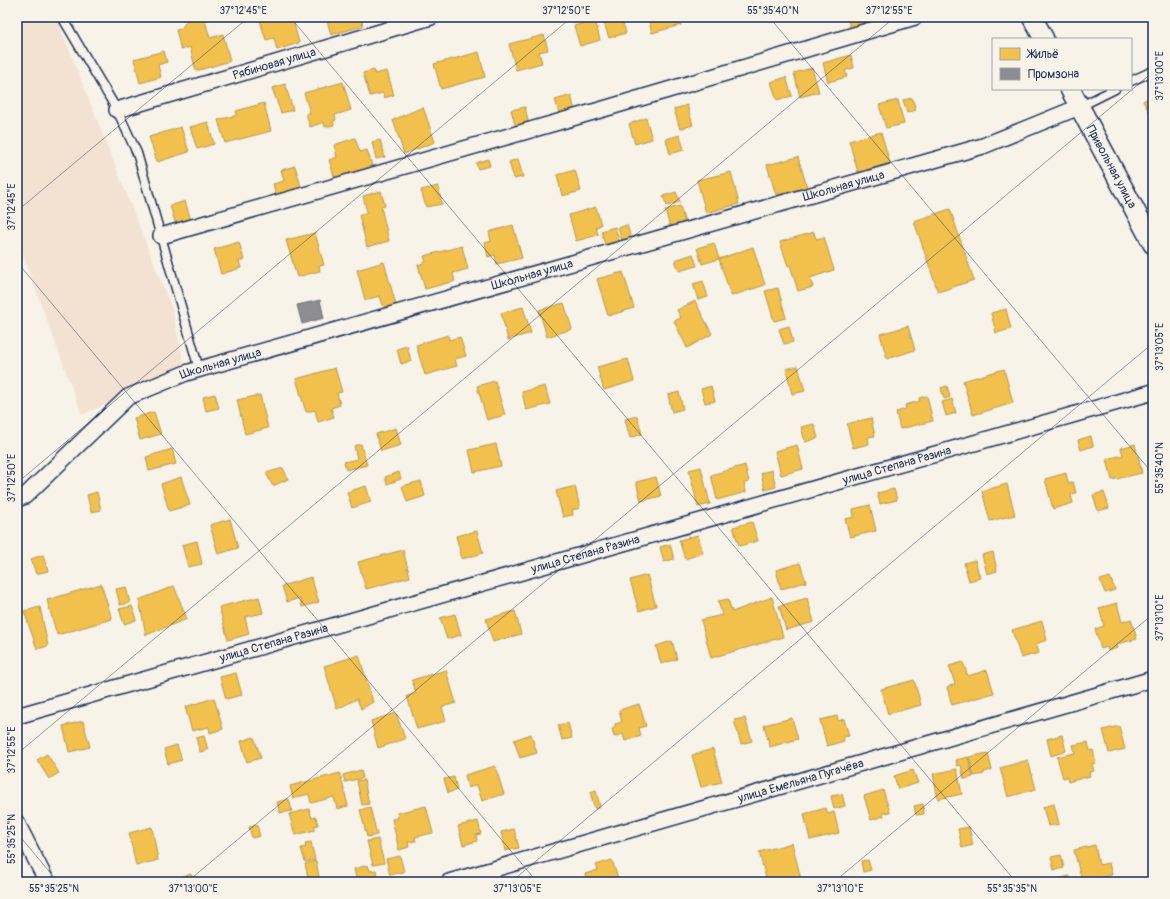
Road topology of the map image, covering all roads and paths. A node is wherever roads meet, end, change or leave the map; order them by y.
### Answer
1 (62, 17) edge
2 (431, 17) edge
3 (915, 17) edge
4 (1032, 17) edge
5 (1043, 38) edge
6 (1153, 71) edge
7 (1132, 81) edge
8 (1070, 90) edge
9 (1113, 90) edge
10 (1079, 107) junction
11 (117, 110) junction
12 (161, 236) junction
13 (1153, 244) edge
14 (199, 369) junction
15 (1153, 392) edge
16 (17, 499) edge
17 (1153, 679) edge
18 (17, 716) edge
19 (17, 823) edge
20 (46, 882) edge
21 (449, 882) edge

1 - 11 lane
2 - 11 street, Рябиновая улица
3 - 12 street
4 - 5 street
6 - 7 lane
8 - 10 street, Привольная улица
9 - 10 lane
10 - 13 street, Привольная улица
10 - 14 street, Школьная улица
11 - 12 lane
12 - 14 lane
14 - 16 street, Школьная улица
15 - 18 street, улица Степана Разина
17 - 21 street, улица Емельяна Пугачёва
19 - 20 street

